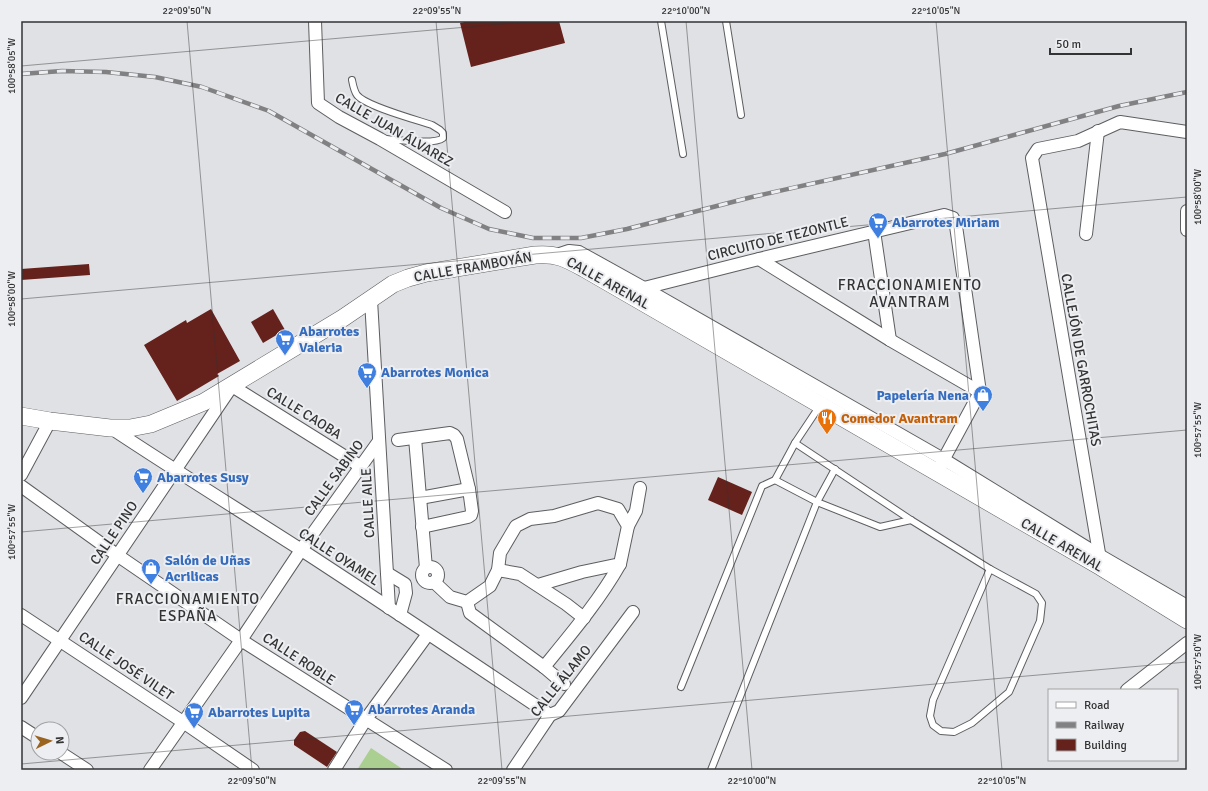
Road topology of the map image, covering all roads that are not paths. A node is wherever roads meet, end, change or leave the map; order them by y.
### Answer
1 (315, 21) edge
2 (661, 21) edge
3 (726, 21) edge
4 (352, 80) dead end
5 (741, 115) dead end
6 (1098, 131) junction
7 (1187, 132) edge
8 (380, 139) junction
9 (683, 154) dead end
10 (1187, 211) edge
11 (504, 212) dead end
12 (1187, 230) edge
13 (874, 231) junction
14 (1086, 234) dead end
15 (557, 255) junction
16 (758, 259) junction
17 (644, 288) junction
18 (372, 300) junction
19 (890, 340) junction
20 (232, 386) junction
21 (980, 392) junction
22 (820, 405) junction
23 (21, 416) edge
24 (50, 421) junction
25 (110, 428) junction
26 (415, 438) junction
27 (398, 440) dead end
28 (379, 441) junction
29 (795, 443) junction
30 (360, 466) junction
31 (940, 466) junction
32 (835, 469) junction
33 (174, 470) junction
34 (21, 475) edge
35 (775, 480) junction
36 (21, 486) edge
37 (640, 488) dead end
38 (469, 489) junction
39 (420, 498) junction
40 (816, 502) junction
41 (911, 520) junction
42 (628, 526) junction
43 (422, 527) junction
44 (301, 550) junction
45 (117, 555) junction
46 (1100, 561) junction
47 (620, 564) junction
48 (990, 569) junction
49 (498, 570) junction
50 (387, 573) junction
51 (428, 576) junction
52 (405, 584) junction
53 (538, 585) junction
54 (467, 602) junction
55 (1187, 606) edge
56 (389, 608) junction
57 (633, 612) dead end
58 (21, 615) edge
59 (400, 615) junction
60 (584, 618) junction
61 (1187, 620) edge
62 (428, 634) junction
63 (60, 640) junction
64 (241, 640) junction
65 (1187, 643) edge
66 (544, 667) junction
67 (564, 684) dead end
68 (680, 687) dead end
69 (1127, 689) edge
70 (21, 698) edge
71 (550, 715) junction
72 (366, 719) junction
73 (183, 722) junction
74 (21, 727) edge
75 (30, 733) edge
76 (70, 759) edge
77 (87, 770) edge
78 (150, 770) edge
79 (253, 770) edge
80 (334, 770) edge
81 (446, 770) edge
82 (513, 770) edge
83 (711, 770) edge

1 - 8 street, CALLE JUAN ÁLVAREZ
2 - 9 lane
3 - 5 lane
4 - 8 lane
6 - 7 street
6 - 14 street
6 - 46 street, CALLEJÓN DE GARROCHITAS
8 - 11 street, CALLE JUAN ÁLVAREZ
10 - 12 street
13 - 16 street, CIRCUITO DE TEZONTLE
13 - 19 street
13 - 21 street, CIRCUITO DE TEZONTLE
15 - 17 street, CALLE ARENAL
15 - 18 street, CALLE FRAMBOYÁN
15 - 22 street, CALLE ARENAL
16 - 17 street, CIRCUITO DE TEZONTLE
16 - 19 street
17 - 31 street, CALLE ARENAL
18 - 20 street, CALLE FRAMBOYÁN
18 - 28 street, CALLE AILE
19 - 21 street
20 - 25 street, CALLE FRAMBOYÁN
20 - 30 street, CALLE CAOBA
20 - 33 street, CALLE PINO
21 - 31 street
22 - 29 lane
22 - 31 street, CALLE ARENAL
23 - 24 street, CALLE FRAMBOYÁN
24 - 25 street, CALLE FRAMBOYÁN
24 - 34 street
25 - 33 street, CALLE OYAMEL
26 - 27 street
26 - 38 street
26 - 39 street
28 - 30 street, CALLE SABINO
28 - 50 street, CALLE AILE
29 - 32 lane
29 - 35 lane
30 - 44 street, CALLE SABINO
31 - 46 street, CALLE ARENAL
32 - 40 lane
32 - 41 lane
33 - 44 street, CALLE OYAMEL
33 - 45 street, CALLE PINO
35 - 40 lane
35 - 68 lane
36 - 45 street, CALLE ROBLE
37 - 42 street
38 - 39 street
38 - 43 street
39 - 43 street
40 - 41 lane
40 - 83 lane
41 - 48 lane
42 - 47 street
42 - 49 street
43 - 51 street
44 - 56 street, CALLE OYAMEL
44 - 64 street, CALLE SABINO
45 - 63 street, CALLE PINO
45 - 64 street, CALLE ROBLE
46 - 55 street, CALLE ARENAL
46 - 61 street, CALLE ARENAL
47 - 53 street
47 - 60 street
48 - 48 lane
49 - 53 street
49 - 54 street
50 - 52 street
50 - 56 street, CALLE AILE
51 - 52 street
51 - 54 street
52 - 59 street
53 - 60 street
54 - 66 street
56 - 59 street, CALLE OYAMEL
57 - 71 street, CALLE ÁLAMO
58 - 63 street, CALLE JOSÉ VILET
59 - 62 street, CALLE OYAMEL
60 - 66 street
62 - 71 street, CALLE OYAMEL
62 - 72 street
63 - 70 street, CALLE PINO
63 - 73 street, CALLE JOSÉ VILET
64 - 72 street, CALLE ROBLE
64 - 73 street, CALLE SABINO
65 - 69 street
66 - 67 street
71 - 82 street, CALLE ÁLAMO
72 - 80 street
72 - 81 street, CALLE ROBLE
73 - 78 street, CALLE SABINO
73 - 79 street, CALLE JOSÉ VILET
74 - 75 street
76 - 77 street

